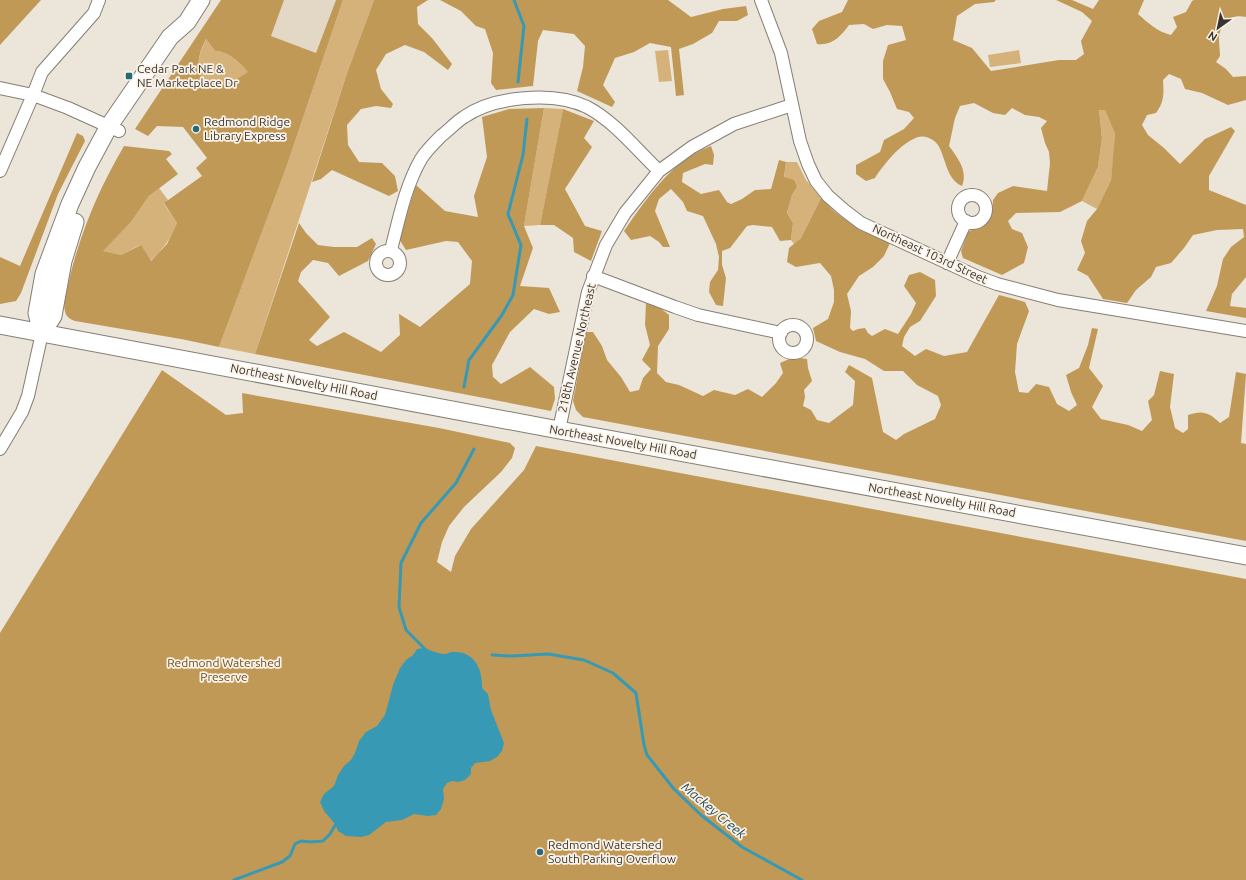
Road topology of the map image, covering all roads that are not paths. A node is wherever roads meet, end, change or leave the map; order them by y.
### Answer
1 (99, 0) edge
2 (201, 0) edge
3 (761, 0) edge
4 (0, 88) edge
5 (33, 95) junction
6 (792, 105) junction
7 (114, 129) junction
8 (0, 171) edge
9 (659, 171) junction
10 (966, 221) dead end
11 (391, 250) dead end
12 (947, 262) junction
13 (593, 276) junction
14 (0, 325) edge
15 (1246, 331) edge
16 (42, 333) junction
17 (781, 333) dead end
18 (559, 430) junction
19 (0, 449) edge
20 (1246, 556) edge

1 - 5 street
2 - 7 main road
3 - 6 street, Northeast 103rd Street
4 - 5 street
5 - 7 street
5 - 8 street
6 - 9 street, 218th Avenue Northeast
6 - 12 street, Northeast 103rd Street
7 - 16 main road
9 - 11 street
9 - 13 street, 218th Avenue Northeast
10 - 12 street
12 - 15 street, Northeast 103rd Street
13 - 17 street
13 - 18 street, 218th Avenue Northeast
14 - 16 main road, Northeast Novelty Hill Road
16 - 18 main road, Northeast Novelty Hill Road
16 - 19 street
18 - 20 main road, Northeast Novelty Hill Road

